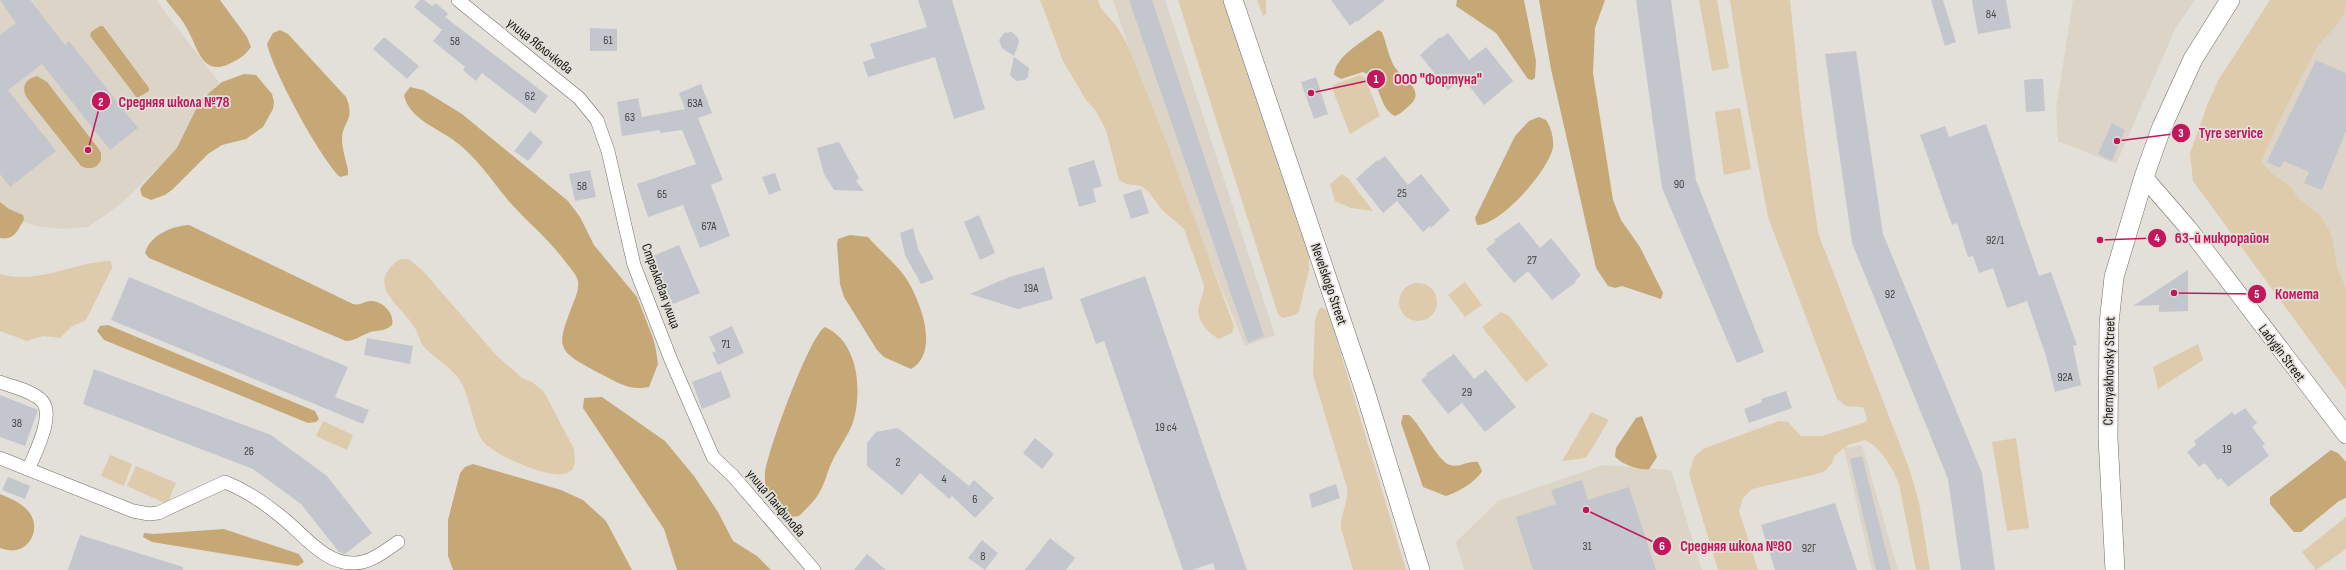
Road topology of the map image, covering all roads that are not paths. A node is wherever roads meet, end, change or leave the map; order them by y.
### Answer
1 (458, 0) edge
2 (1233, 0) edge
3 (2230, 0) edge
4 (597, 120) joint
5 (2144, 177) junction
6 (0, 382) edge
7 (2346, 435) edge
8 (0, 458) edge
9 (713, 458) joint
10 (29, 468) junction
11 (398, 542) dead end
12 (814, 570) edge
13 (1420, 570) edge
14 (2115, 570) edge

1 - 4 street, улица Яблочкова
2 - 13 main road, Nevelskogo Street
3 - 5 main road, Chernyakhovsky Street
4 - 9 street, Стрелковая улица
5 - 7 street, Ladygin Street
5 - 14 main road, Chernyakhovsky Street
6 - 10 street
8 - 10 street
9 - 12 street, улица Панфилова
10 - 11 street

